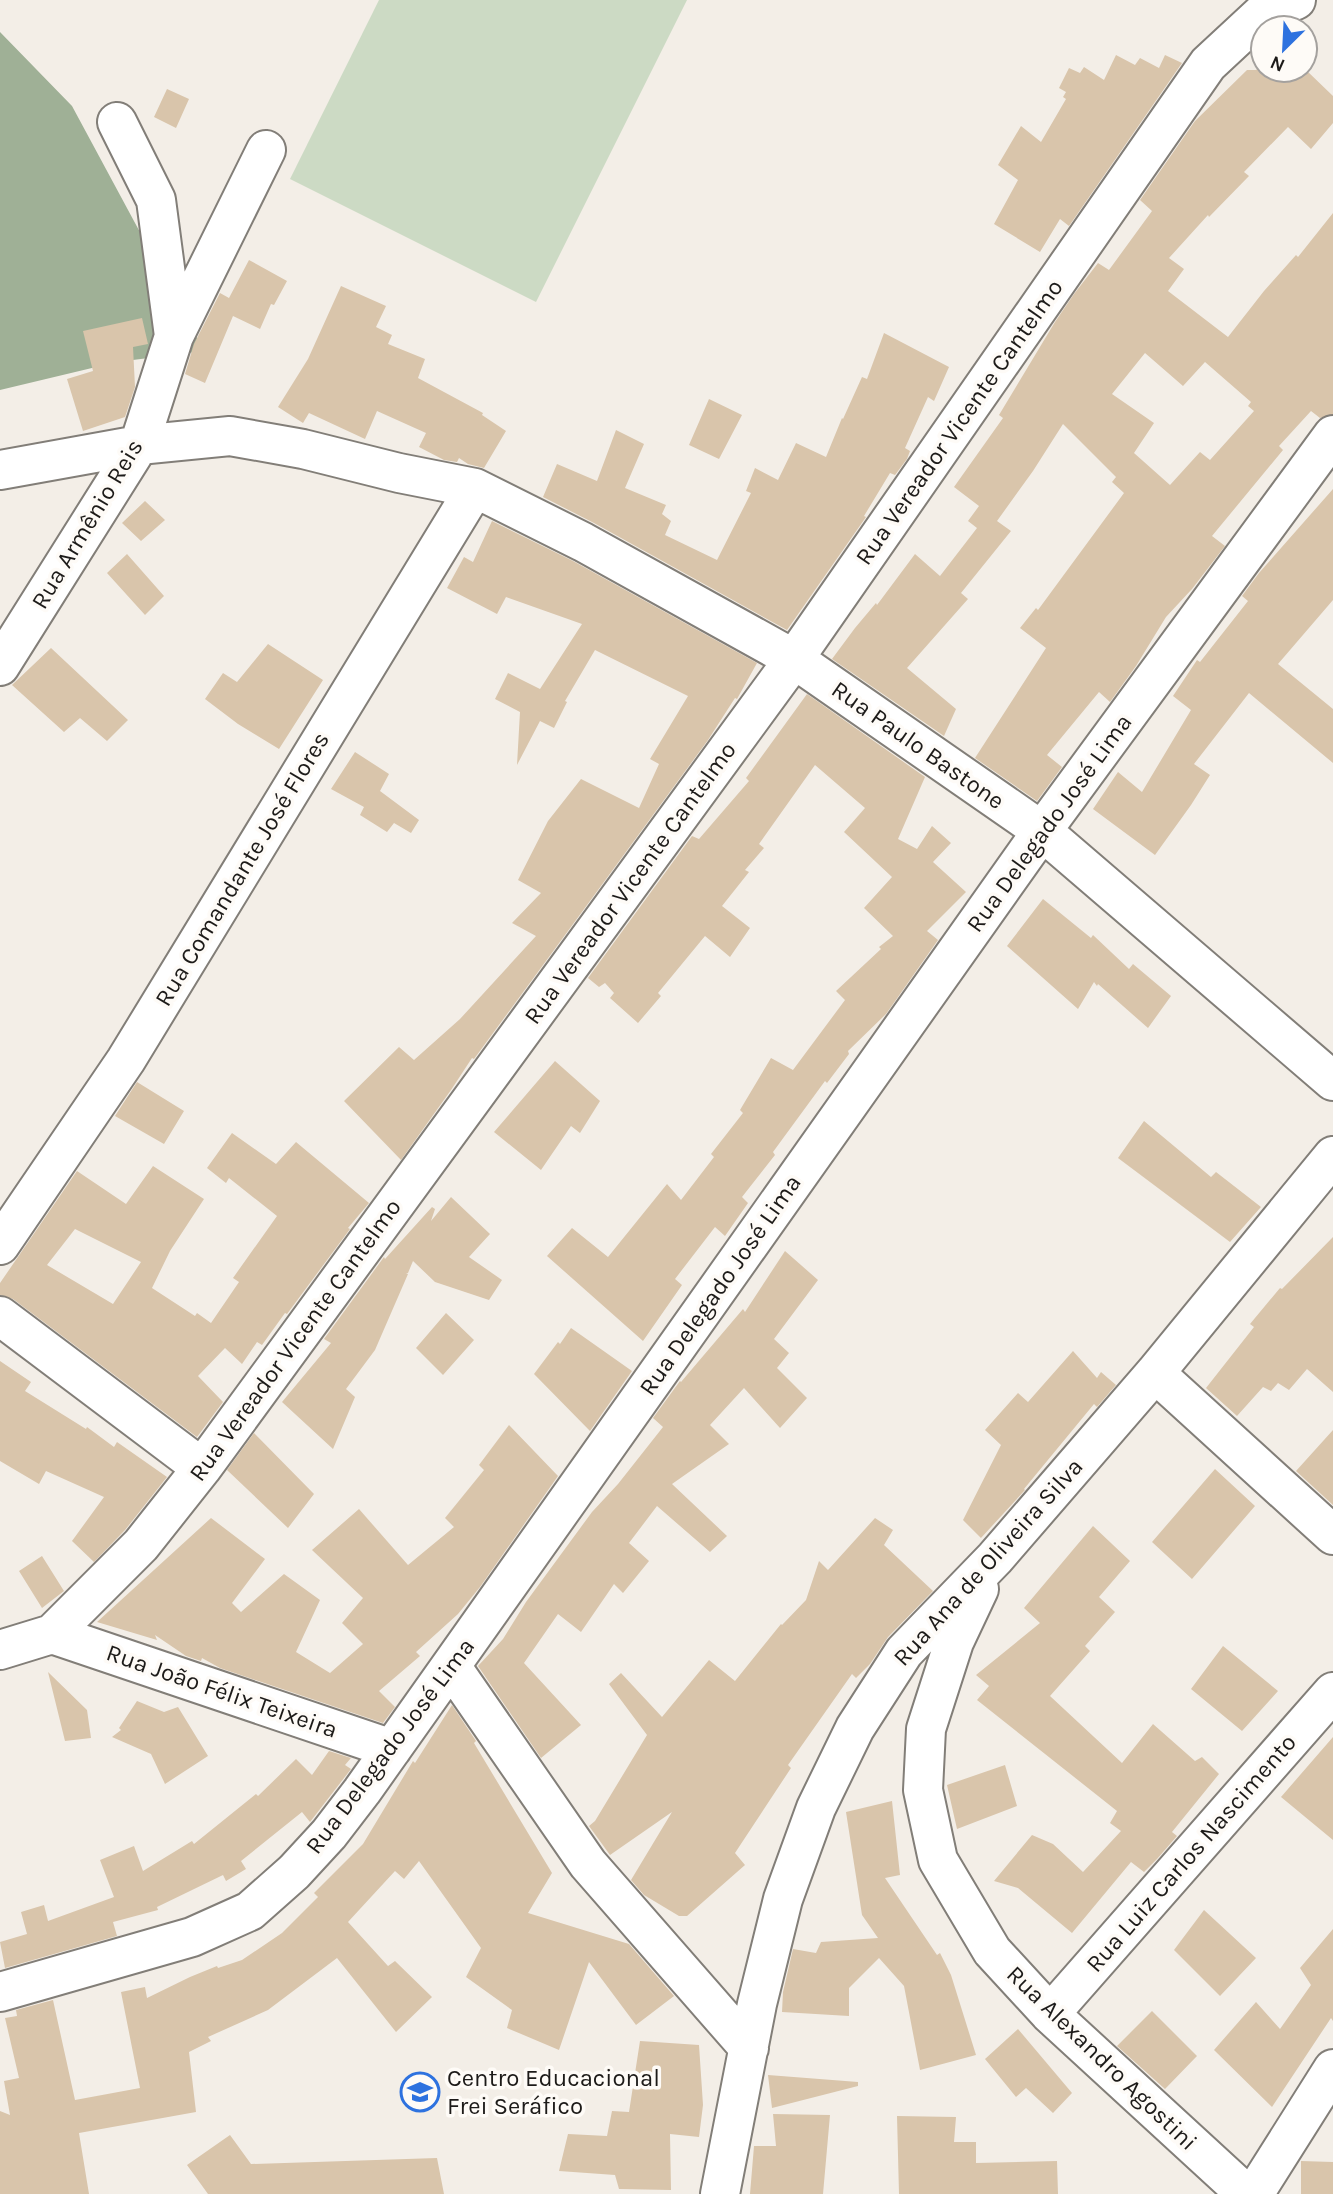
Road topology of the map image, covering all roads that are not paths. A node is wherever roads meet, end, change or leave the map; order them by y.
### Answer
1 (1296, 0) edge
2 (117, 122) dead end
3 (266, 150) dead end
4 (174, 336) junction
5 (1333, 435) edge
6 (139, 444) junction
7 (0, 470) edge
8 (475, 488) junction
9 (794, 659) junction
10 (0, 666) edge
11 (1042, 831) junction
12 (1333, 1081) edge
13 (1333, 1156) edge
14 (0, 1245) edge
15 (0, 1316) edge
16 (1155, 1373) junction
17 (202, 1468) junction
18 (1333, 1535) edge
19 (995, 1558) junction
20 (52, 1634) junction
21 (0, 1650) edge
22 (451, 1666) junction
23 (1333, 1692) edge
24 (392, 1749) junction
25 (0, 1992) edge
26 (1050, 2014) junction
27 (749, 2048) junction
28 (1333, 2070) edge
29 (720, 2194) edge
30 (1246, 2194) edge
31 (1254, 2194) edge

1 - 9 street, Rua Vereador Vicente Cantelmo
2 - 4 street, Rua Armênio Reis
3 - 4 street, Rua Armênio Reis
4 - 6 street, Rua Armênio Reis
5 - 11 street, Rua Delegado José Lima
6 - 7 street, Rua Paulo Bastone
6 - 8 street, Rua Paulo Bastone
6 - 10 street, Rua Armênio Reis
8 - 9 street, Rua Paulo Bastone
8 - 14 street, Rua Comandante José Flores
9 - 11 street, Rua Paulo Bastone
9 - 17 street, Rua Vereador Vicente Cantelmo
11 - 12 street, Rua Paulo Bastone
11 - 22 street, Rua Delegado José Lima
13 - 16 street, Rua Ana de Oliveira Silva
15 - 17 street
16 - 18 street
16 - 19 street, Rua Ana de Oliveira Silva
17 - 20 street, Rua Vereador Vicente Cantelmo
19 - 26 street, Rua Alexandro Agostini
19 - 27 street, Rua Ana de Oliveira Silva
20 - 21 street, Rua Vereador Vicente Cantelmo
20 - 24 street, Rua João Félix Teixeira
22 - 24 street, Rua Delegado José Lima
22 - 27 street
23 - 26 street, Rua Luiz Carlos Nascimento
24 - 25 street, Rua Delegado José Lima
26 - 30 street, Rua Alexandro Agostini
27 - 29 street, Rua Ana de Oliveira Silva
28 - 31 street

